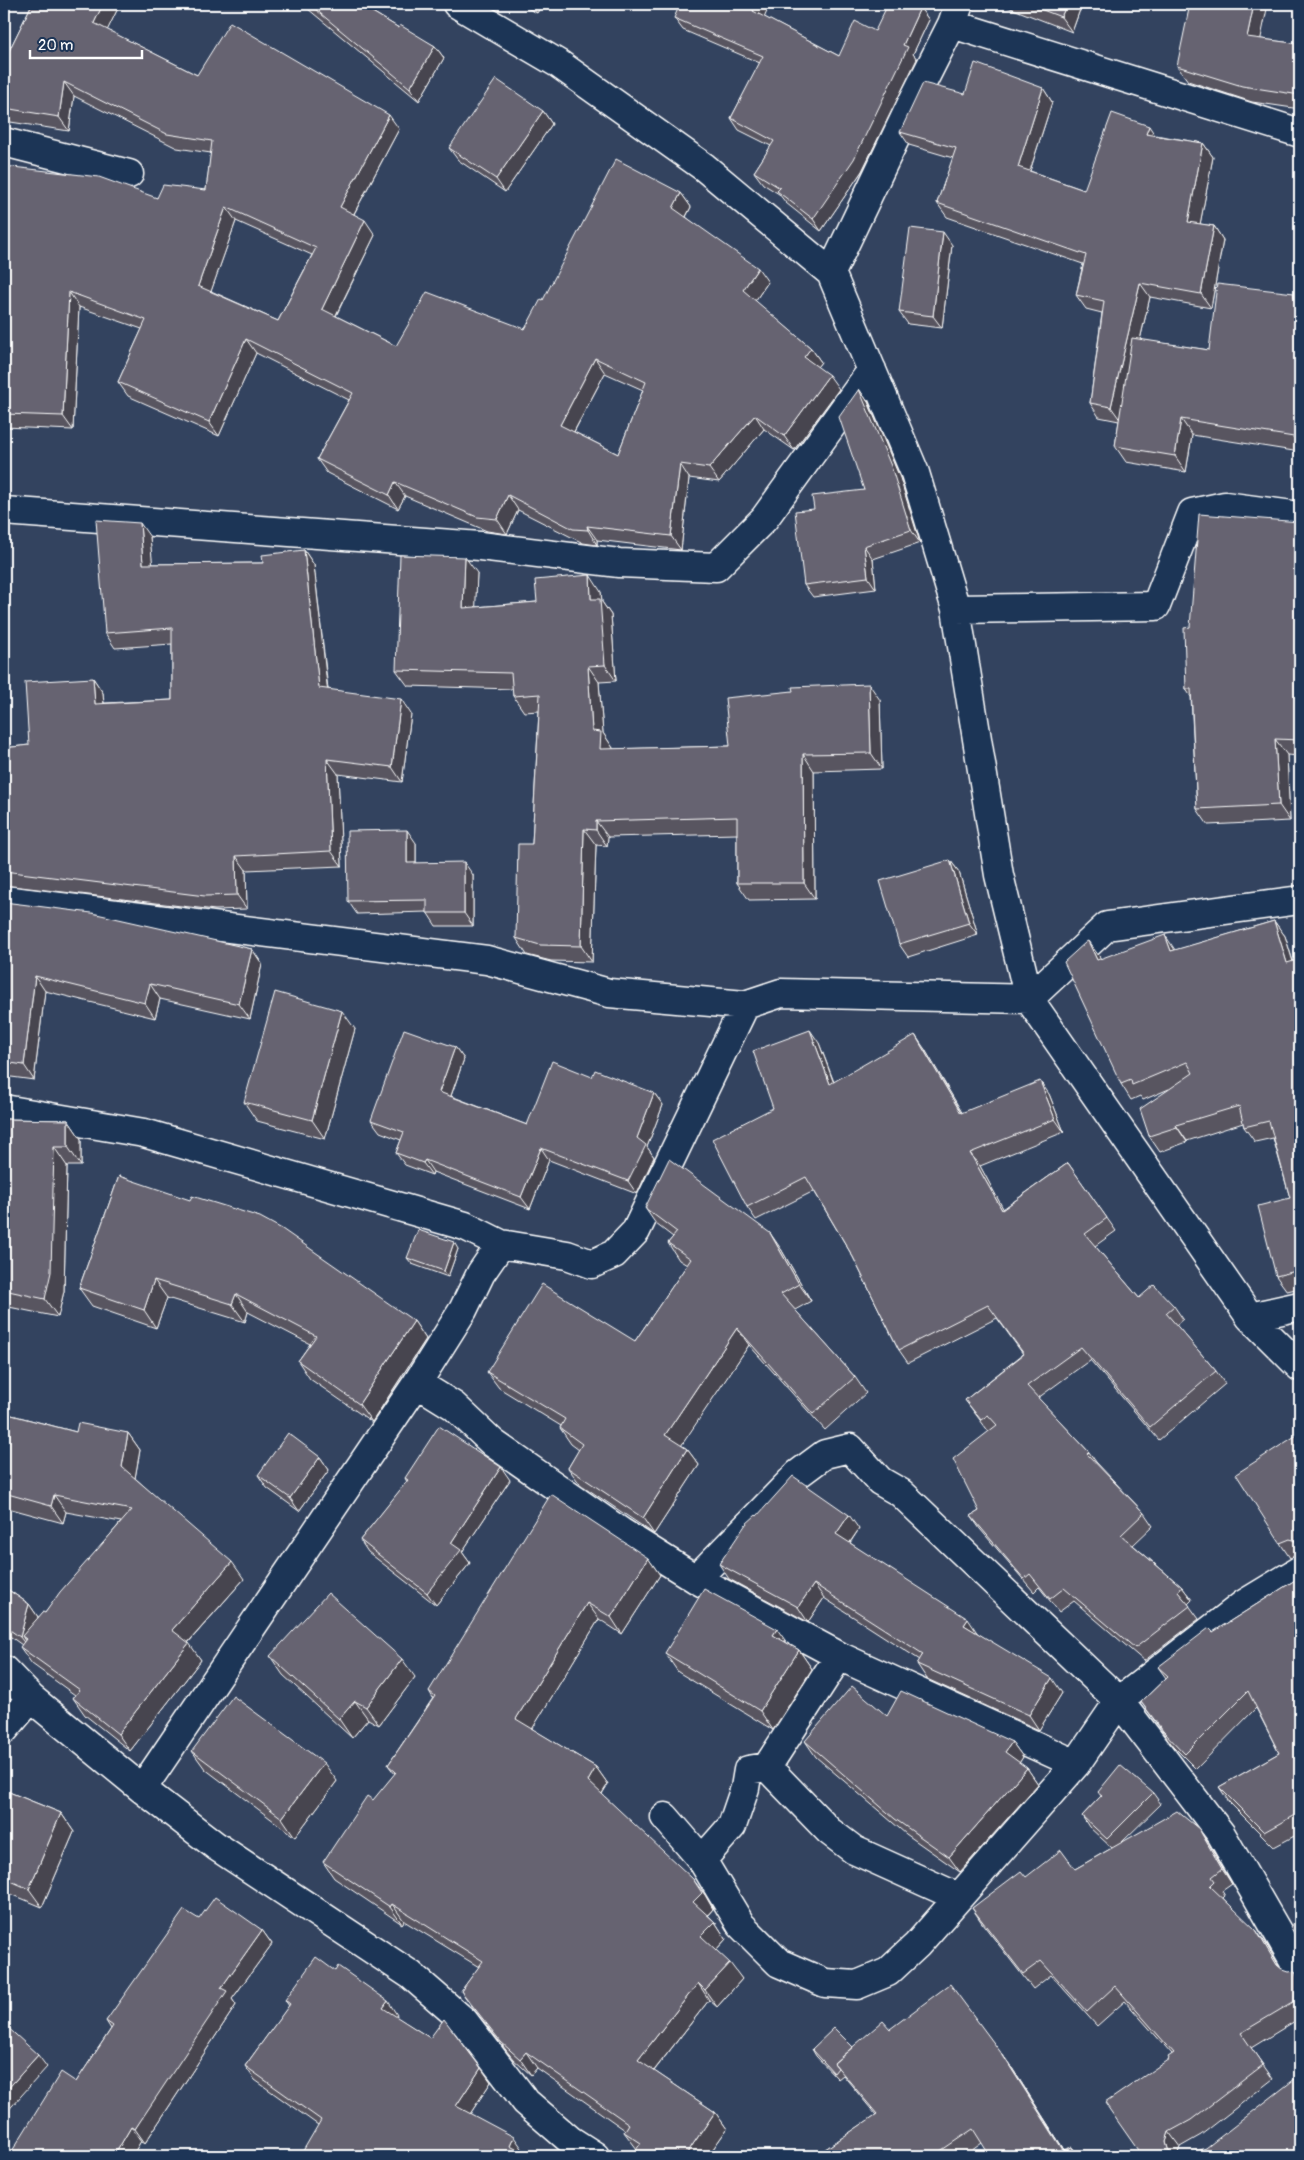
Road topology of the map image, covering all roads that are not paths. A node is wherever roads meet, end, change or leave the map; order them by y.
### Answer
1 (457, 4) edge
2 (956, 14) edge
3 (1300, 133) edge
4 (4, 142) edge
5 (129, 174) dead end
6 (831, 273) junction
7 (872, 370) junction
8 (4, 510) edge
9 (1300, 516) edge
10 (956, 609) junction
11 (4, 900) edge
12 (1300, 900) edge
13 (1029, 999) junction
14 (745, 1005) junction
15 (4, 1109) edge
16 (501, 1244) junction
17 (1300, 1306) edge
18 (1250, 1317) junction
19 (1300, 1367) edge
20 (417, 1383) junction
21 (1300, 1570) edge
22 (696, 1579) junction
23 (839, 1656) junction
24 (4, 1670) edge
25 (31, 1698) junction
26 (1118, 1701) junction
27 (4, 1730) edge
28 (1076, 1764) junction
29 (767, 1767) junction
30 (142, 1790) junction
31 (665, 1817) dead end
32 (702, 1860) junction
33 (958, 1897) junction
34 (1300, 1970) edge
35 (595, 2156) edge

1 - 6 street
2 - 3 street
2 - 6 street
4 - 5 street
6 - 7 street
7 - 8 street
7 - 10 street
9 - 10 street
10 - 13 street
11 - 14 street
12 - 13 street
13 - 14 street
13 - 18 street
14 - 16 street
15 - 16 street
16 - 20 street
17 - 18 street
18 - 19 street
20 - 22 street
20 - 30 street
21 - 26 street
22 - 23 street
22 - 26 street
23 - 28 street
23 - 29 street
24 - 25 street
25 - 27 street
25 - 30 street
26 - 28 street
26 - 34 street
28 - 33 street
29 - 32 street
29 - 33 street
30 - 35 street
31 - 32 street
32 - 33 street

